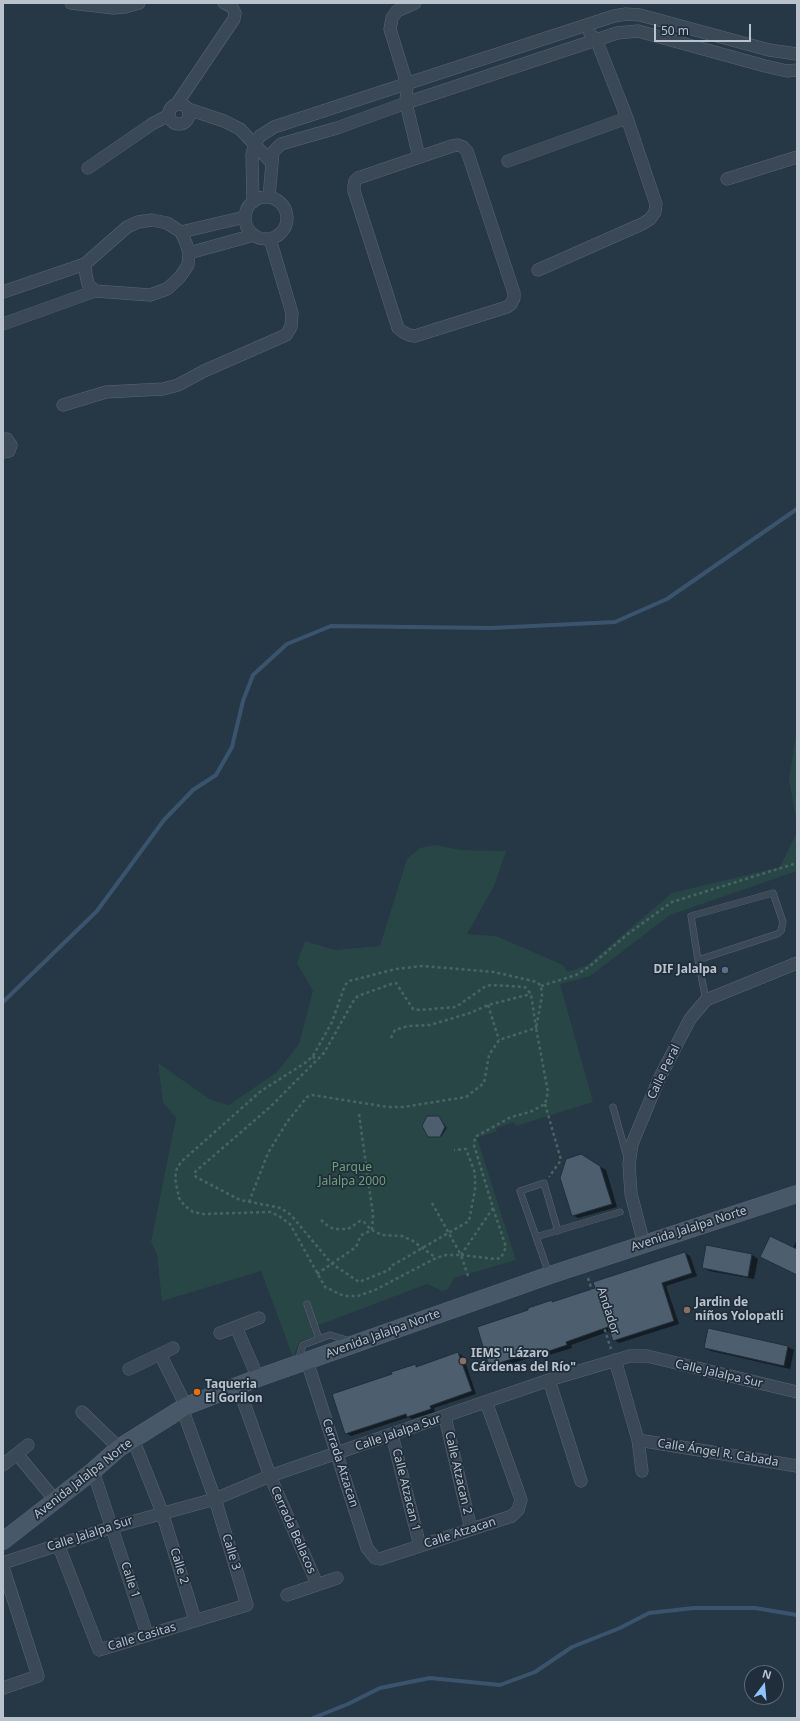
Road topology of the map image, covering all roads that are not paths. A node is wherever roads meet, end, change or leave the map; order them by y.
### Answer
1 (71, 3) edge
2 (139, 3) edge
3 (224, 3) edge
4 (415, 3) edge
5 (582, 27) junction
6 (596, 39) junction
7 (797, 54) edge
8 (797, 70) edge
9 (407, 84) junction
10 (406, 103) junction
11 (176, 105) junction
12 (188, 109) junction
13 (169, 115) junction
14 (627, 118) junction
15 (254, 145) junction
16 (419, 157) junction
17 (797, 157) edge
18 (508, 161) dead end
19 (271, 162) junction
20 (88, 168) dead end
21 (727, 179) dead end
22 (269, 198) junction
23 (253, 202) junction
24 (245, 217) junction
25 (181, 232) junction
26 (254, 236) junction
27 (270, 239) junction
28 (189, 253) junction
29 (85, 264) junction
30 (538, 270) dead end
31 (95, 291) junction
32 (3, 292) edge
33 (3, 324) edge
34 (63, 405) dead end
35 (3, 439) edge
36 (3, 452) edge
37 (698, 960) junction
38 (797, 963) edge
39 (706, 1000) junction
40 (613, 1107) dead end
41 (629, 1164) junction
42 (797, 1194) edge
43 (620, 1212) dead end
44 (558, 1231) junction
45 (536, 1236) junction
46 (644, 1244) junction
47 (550, 1276) junction
48 (307, 1304) dead end
49 (259, 1318) dead end
50 (236, 1327) junction
51 (220, 1333) dead end
52 (319, 1339) junction
53 (358, 1343) junction
54 (173, 1348) dead end
55 (160, 1354) junction
56 (614, 1357) junction
57 (302, 1363) junction
58 (130, 1369) dead end
59 (258, 1378) junction
60 (549, 1380) junction
61 (238, 1386) junction
62 (797, 1392) edge
63 (486, 1402) junction
64 (184, 1407) junction
65 (82, 1412) dead end
66 (445, 1417) junction
67 (392, 1435) junction
68 (638, 1440) junction
69 (126, 1443) junction
70 (28, 1445) dead end
71 (17, 1454) junction
72 (337, 1454) junction
73 (3, 1465) edge
74 (797, 1466) edge
75 (93, 1471) junction
76 (642, 1471) dead end
77 (270, 1476) junction
78 (581, 1481) dead end
79 (215, 1499) junction
80 (55, 1500) junction
81 (162, 1512) junction
82 (113, 1527) junction
83 (471, 1529) junction
84 (3, 1541) edge
85 (58, 1544) junction
86 (420, 1546) junction
87 (380, 1559) joint
88 (3, 1563) edge
89 (3, 1567) edge
90 (337, 1578) dead end
91 (317, 1584) junction
92 (287, 1596) dead end
93 (247, 1605) joint
94 (196, 1620) junction
95 (147, 1634) junction
96 (3, 1688) edge

1 - 2 street
3 - 11 street
4 - 9 street
5 - 6 street
5 - 7 street
5 - 9 street
6 - 8 street
6 - 10 street
6 - 14 street
9 - 10 street
9 - 15 street
10 - 16 street
10 - 19 street
11 - 12 street
11 - 13 street
12 - 13 street
12 - 15 street
13 - 20 street
14 - 18 street
14 - 30 street
15 - 19 street
15 - 23 street
16 - 16 street
17 - 21 street
19 - 22 street
22 - 23 street
22 - 27 street
23 - 24 street
24 - 25 street
24 - 26 street
25 - 28 street
25 - 29 street
26 - 27 street
26 - 28 street
27 - 34 street
28 - 31 street
29 - 31 street
29 - 32 street
31 - 33 street
35 - 36 street
37 - 37 lane
37 - 39 lane
38 - 39 street, Calle Peral
39 - 41 street, Calle Peral
40 - 41 lane
41 - 46 street, Calle Peral
42 - 46 street, Avenida Jalalpa Norte
43 - 44 lane
44 - 45 lane
44 - 45 lane
45 - 47 lane
46 - 47 street, Avenida Jalalpa Norte
47 - 53 street, Avenida Jalalpa Norte
48 - 52 lane
49 - 50 street
50 - 51 street
50 - 59 street
52 - 53 lane
52 - 57 lane
53 - 57 street, Avenida Jalalpa Norte
54 - 55 street
55 - 58 street
55 - 64 street, Calle 3
56 - 60 street, Calle Jalalpa Sur
56 - 62 street, Calle Jalalpa Sur
56 - 68 street
57 - 59 street, Avenida Jalalpa Norte
57 - 72 street, Cerrada Atzacan
59 - 61 street, Avenida Jalalpa Norte
60 - 63 street, Calle Jalalpa Sur
60 - 78 street
61 - 64 street, Avenida Jalalpa Norte
61 - 77 street, Cerrada Bellacos
63 - 66 street, Calle Jalalpa Sur
63 - 83 street, Calle Atzacan
64 - 69 street, Avenida Jalalpa Norte
64 - 79 street, Calle 3
65 - 69 street
66 - 67 street, Calle Jalalpa Sur
66 - 83 street, Calle Atzacan 2
67 - 72 street, Calle Jalalpa Sur
67 - 86 street, Calle Atzacan 1
68 - 74 street, Calle Ángel R. Cabada
68 - 76 street
69 - 75 street, Avenida Jalalpa Norte
69 - 81 street, Calle 2
70 - 71 street
71 - 73 street
71 - 80 street
72 - 77 street, Calle Jalalpa Sur
72 - 87 street, Cerrada Atzacan
75 - 80 street, Avenida Jalalpa Norte
75 - 82 street, Calle 1
77 - 79 street, Calle Jalalpa Sur
77 - 91 street, Cerrada Bellacos
79 - 81 street, Calle Jalalpa Sur
79 - 93 street, Calle 3
80 - 84 street, Avenida Jalalpa Norte
81 - 82 street, Calle Jalalpa Sur
81 - 94 street, Calle 2
82 - 85 street, Calle Jalalpa Sur
82 - 95 street, Calle 1
83 - 86 street, Calle Atzacan
85 - 88 street, Calle Jalalpa Sur
85 - 95 street, Calle Casitas
86 - 87 street, Calle Atzacan
89 - 96 street
90 - 91 street, Cerrada Bellacos
91 - 92 street, Cerrada Bellacos
93 - 94 street, Calle Casitas
94 - 95 street, Calle Casitas

